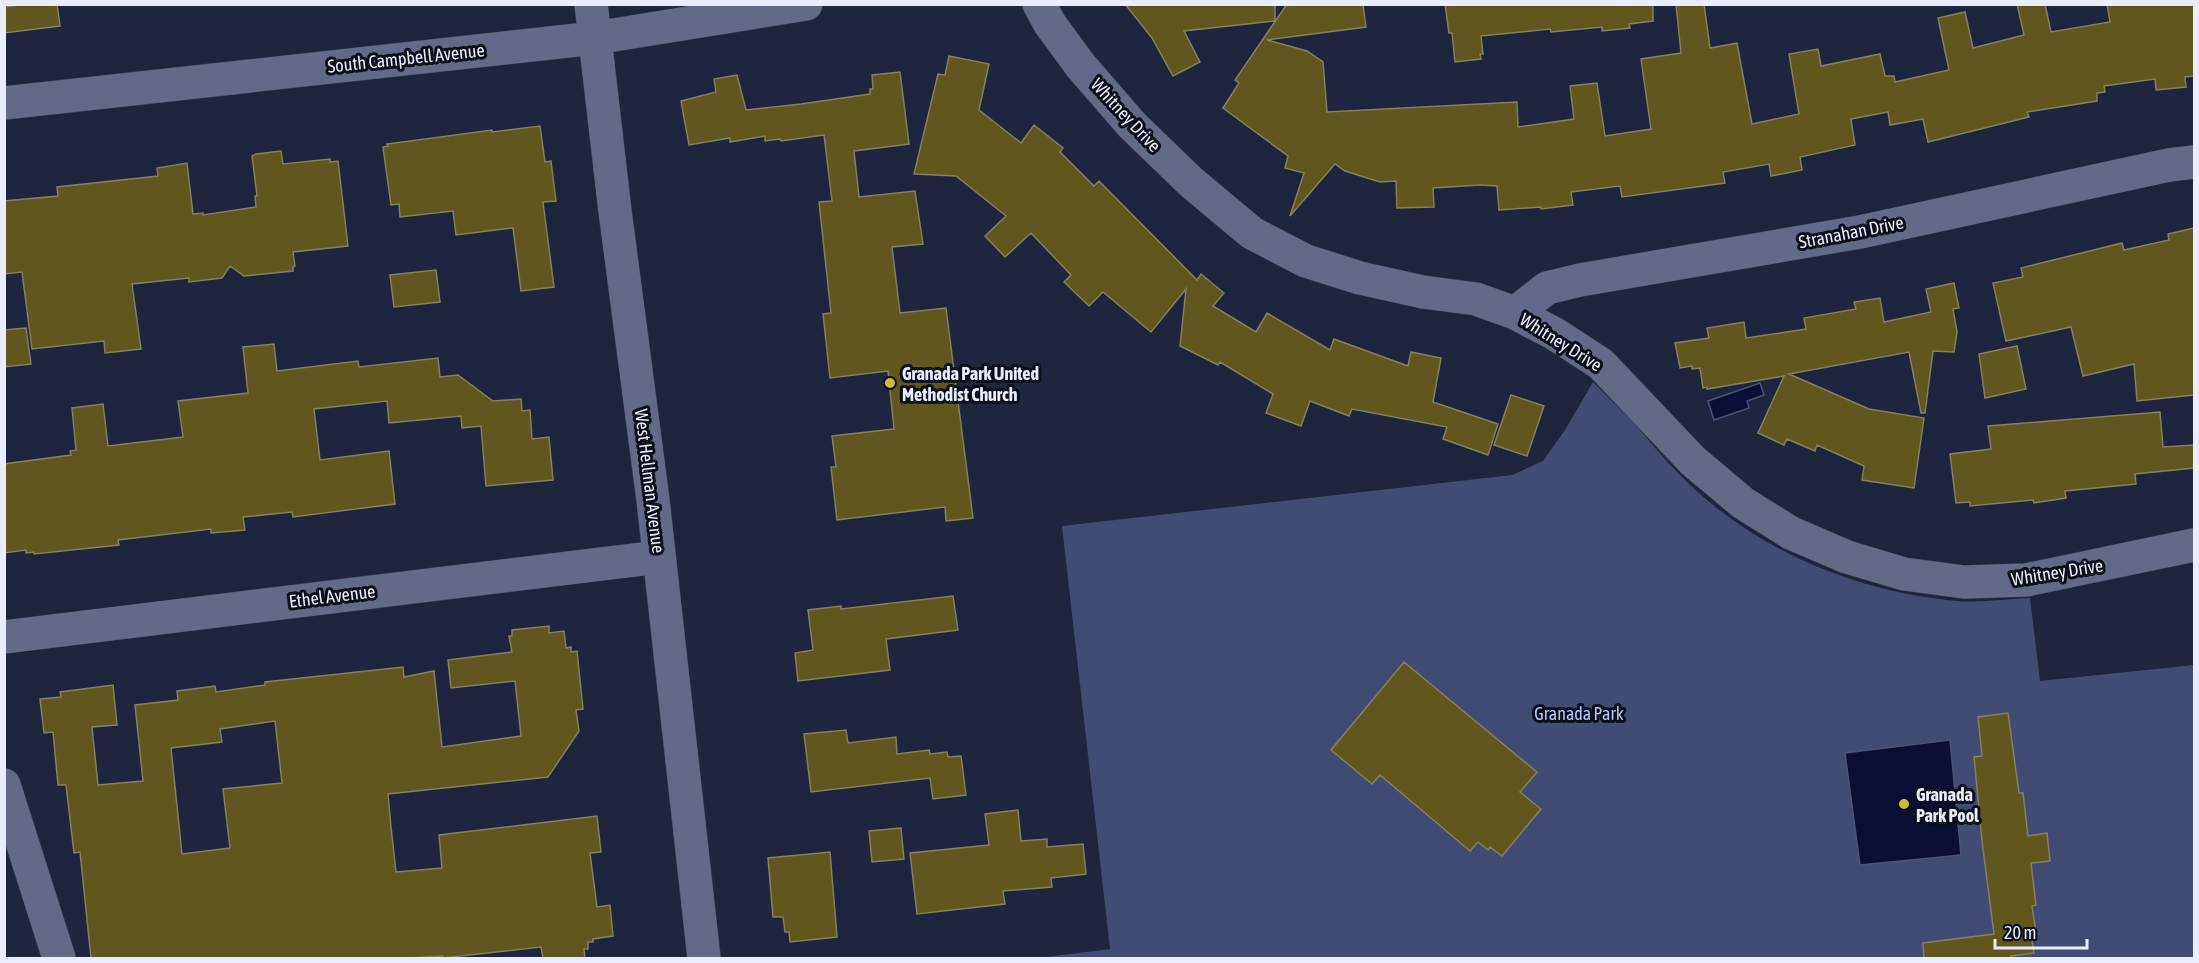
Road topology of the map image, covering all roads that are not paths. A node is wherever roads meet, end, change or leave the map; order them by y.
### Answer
1 (591, 4) edge
2 (806, 4) edge
3 (1039, 4) edge
4 (595, 38) junction
5 (4, 103) edge
6 (2194, 162) edge
7 (1515, 314) junction
8 (2194, 545) edge
9 (659, 557) junction
10 (4, 637) edge
11 (4, 785) edge
12 (59, 958) edge
13 (704, 958) edge

1 - 4 street, West Hellman Avenue
2 - 4 street, South Campbell Avenue
3 - 7 street, Whitney Drive
4 - 5 street, South Campbell Avenue
4 - 9 street, West Hellman Avenue
6 - 7 street, Stranahan Drive
7 - 8 street, Whitney Drive
9 - 10 street, Ethel Avenue
9 - 13 street, West Hellman Avenue
11 - 12 street

